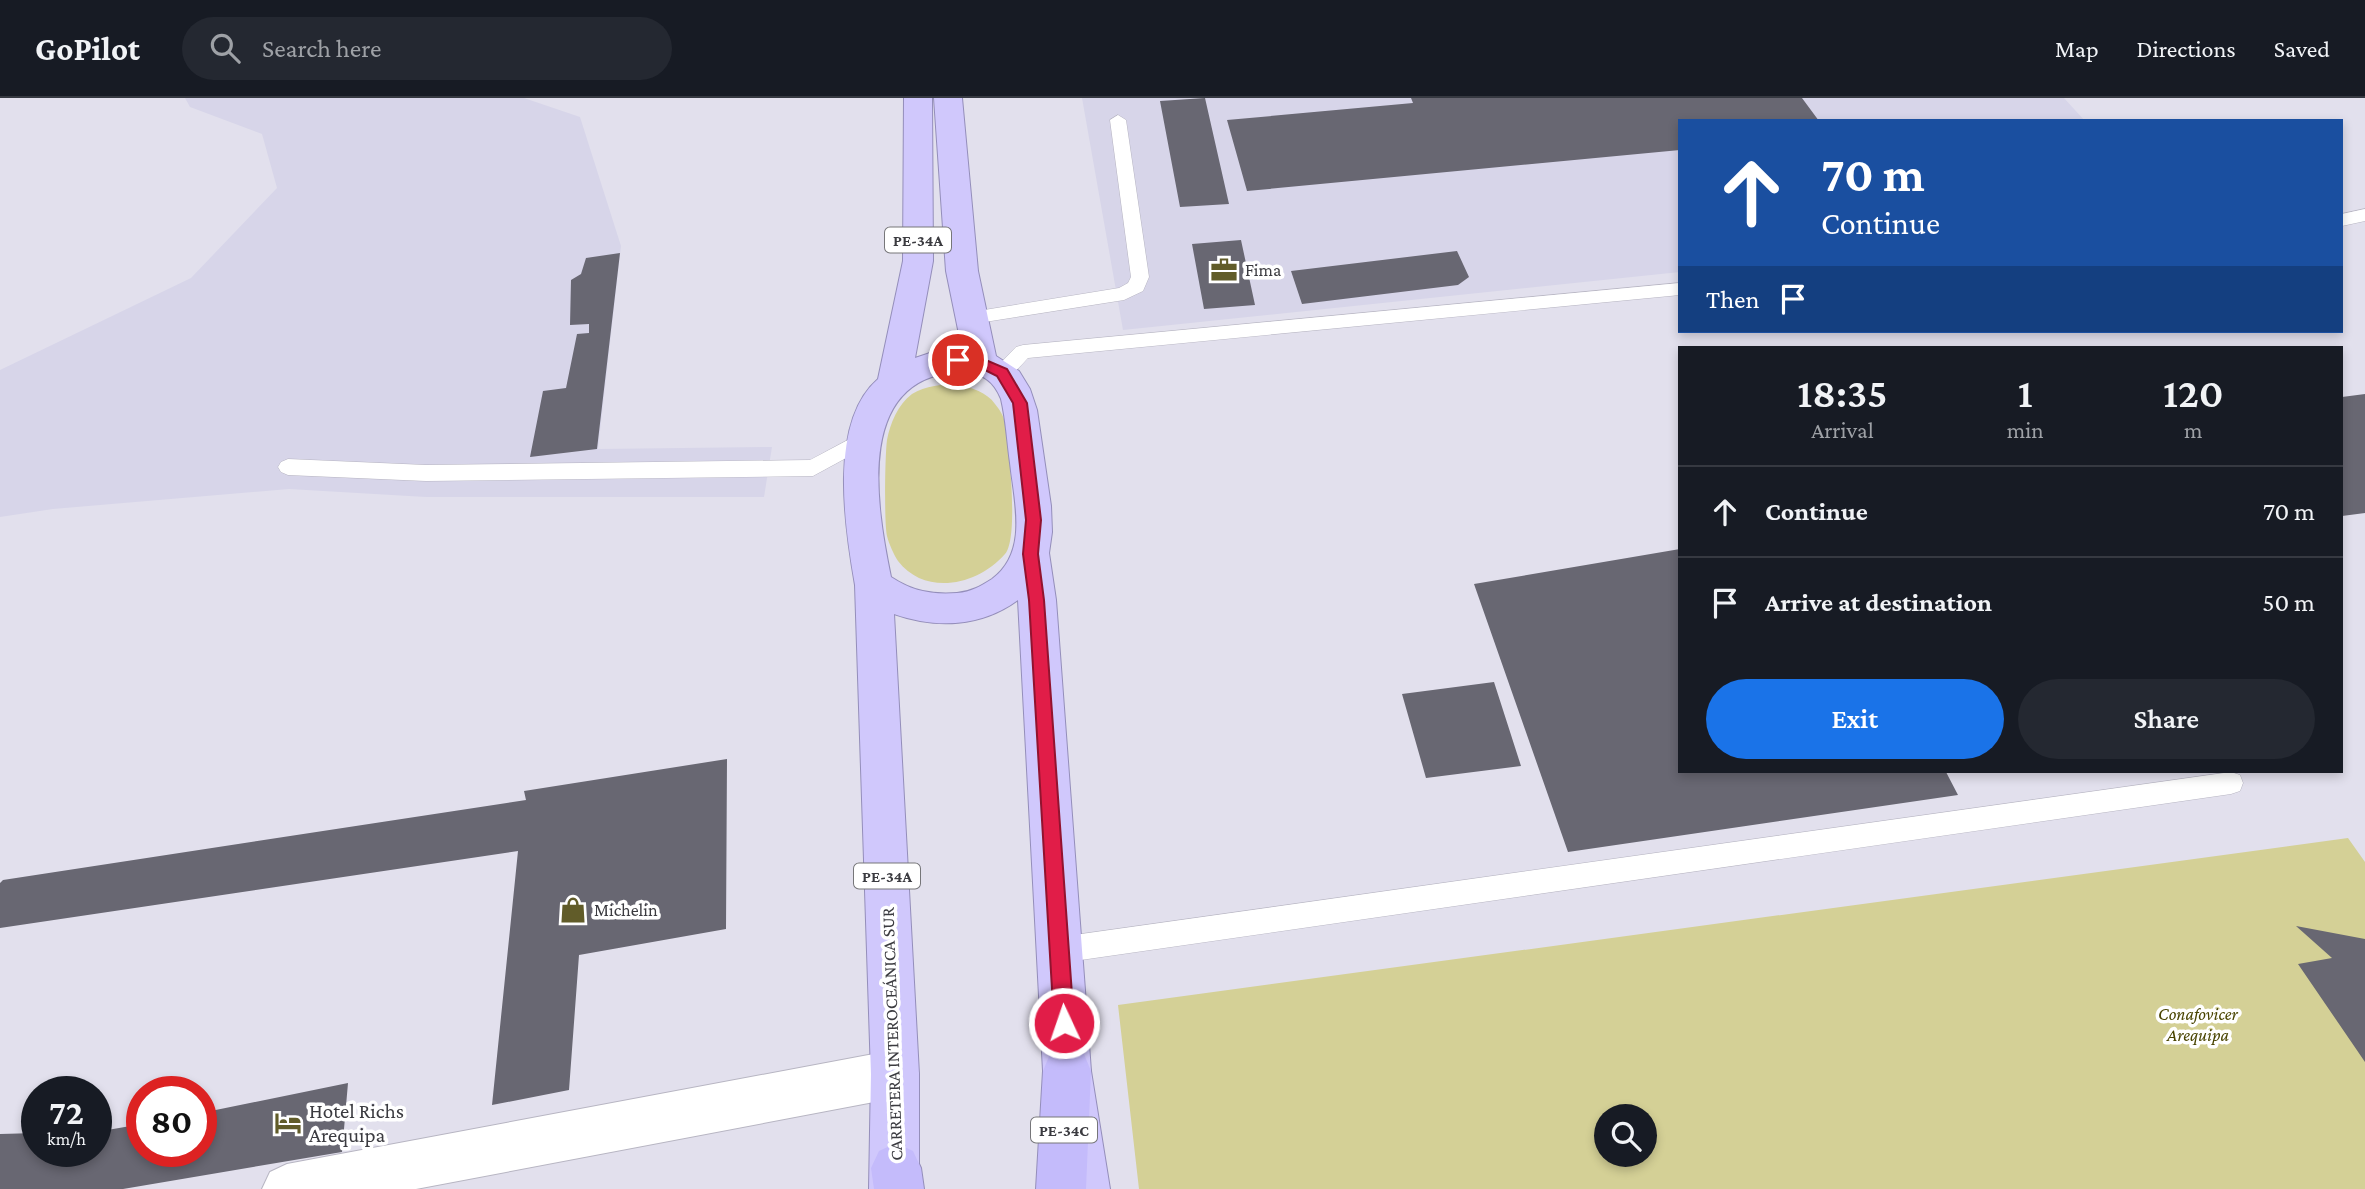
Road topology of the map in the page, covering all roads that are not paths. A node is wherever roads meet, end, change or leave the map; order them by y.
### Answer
1 (918, 98) edge
2 (948, 98) edge
3 (1118, 120) dead end
4 (2365, 215) edge
5 (2343, 220) edge
6 (1678, 289) edge
7 (972, 318) junction
8 (991, 367) junction
9 (894, 380) junction
10 (863, 440) junction
11 (288, 467) dead end
12 (1031, 554) junction
13 (874, 585) junction
14 (2231, 783) dead end
15 (1060, 950) junction
16 (1067, 1071) junction
17 (895, 1074) junction
18 (897, 1182) edge
19 (287, 1189) edge
20 (1061, 1189) edge
21 (1085, 1189) edge

1 - 9 highway, PE-34A
2 - 7 highway, PE-34A
3 - 7 lane
4 - 5 lane
6 - 8 lane
7 - 8 highway, PE-34A
8 - 9 highway, PE-34A
8 - 12 highway, PE-34A
9 - 10 highway, PE-34A
10 - 11 lane
10 - 13 highway, PE-34A
12 - 13 highway, PE-34A
12 - 15 highway, PE-34A
13 - 17 highway, CARRETERA INTEROCEÁNICA SUR / PE-34A
14 - 15 lane
15 - 16 highway, PE-34A
16 - 20 highway, PE-34C
16 - 21 highway, PE-34A
17 - 18 highway, CARRETERA INTEROCEÁNICA SUR / PE-34A
17 - 19 street

